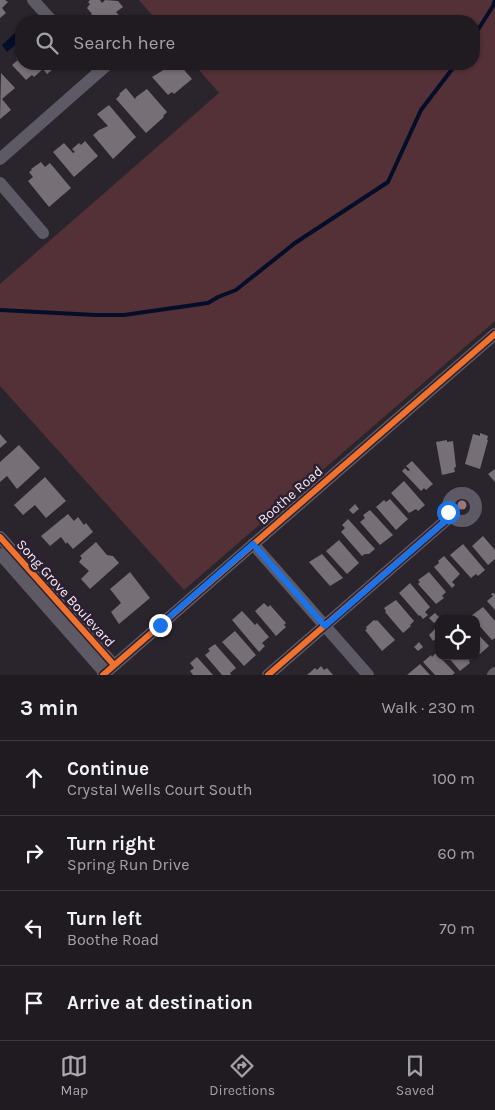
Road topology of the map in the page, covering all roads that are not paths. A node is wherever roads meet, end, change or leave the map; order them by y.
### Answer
1 (33, 0) edge
2 (47, 15) edge
3 (96, 70) edge
4 (0, 159) edge
5 (0, 183) edge
6 (42, 233) dead end
7 (495, 334) edge
8 (451, 516) dead end
9 (0, 537) edge
10 (253, 544) junction
11 (0, 554) edge
12 (325, 626) junction
13 (107, 671) edge
14 (268, 675) edge
15 (368, 675) edge

1 - 2 street
3 - 4 street
5 - 6 street
7 - 10 street, Boothe Road
8 - 12 street
9 - 13 street, Song Grove Boulevard
10 - 12 street
10 - 13 street, Boothe Road
11 - 13 street, Song Grove Boulevard
12 - 14 street
12 - 15 street

